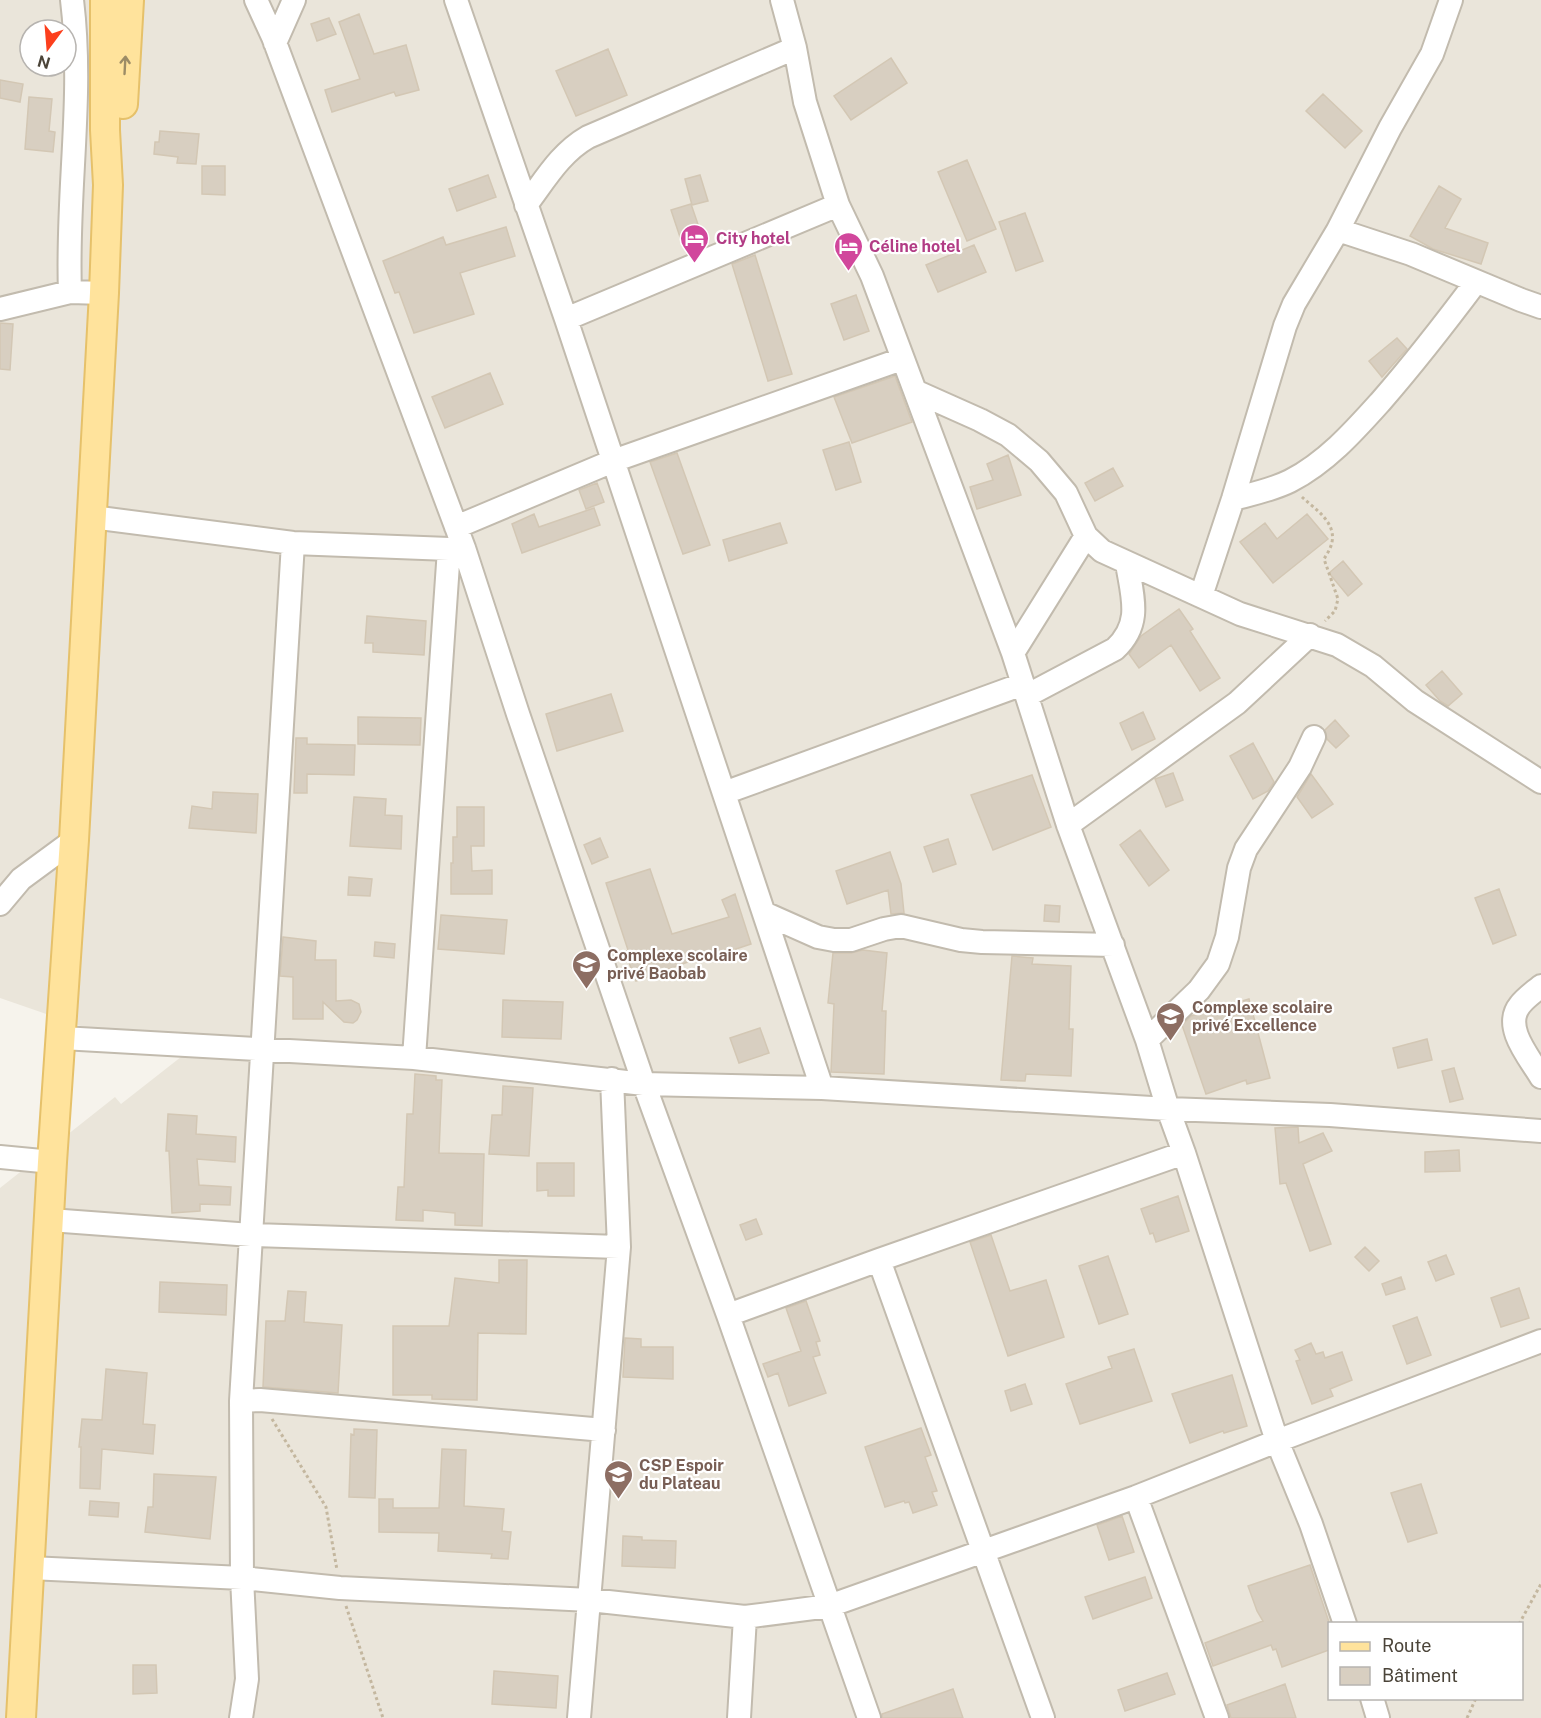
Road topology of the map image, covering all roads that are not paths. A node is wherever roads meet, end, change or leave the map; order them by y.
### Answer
1 (72, 0) edge
2 (105, 0) edge
3 (129, 0) edge
4 (246, 0) edge
5 (256, 0) edge
6 (456, 0) edge
7 (782, 0) edge
8 (1451, 0) edge
9 (292, 1) edge
10 (274, 40) junction
11 (795, 48) junction
12 (108, 185) junction
13 (526, 205) junction
14 (838, 206) junction
15 (1338, 230) junction
16 (1476, 282) junction
17 (70, 292) junction
18 (104, 292) junction
19 (1541, 306) edge
20 (0, 309) edge
21 (566, 319) junction
22 (902, 359) junction
23 (915, 391) junction
24 (613, 461) junction
25 (1233, 500) junction
26 (92, 517) junction
27 (1086, 536) junction
28 (456, 541) junction
29 (293, 543) junction
30 (1126, 563) junction
31 (1201, 596) junction
32 (1310, 635) junction
33 (1013, 653) junction
34 (1025, 689) junction
35 (1314, 737) dead end
36 (1541, 782) edge
37 (724, 793) junction
38 (1068, 825) junction
39 (74, 840) junction
40 (0, 904) edge
41 (764, 913) junction
42 (1113, 945) junction
43 (1541, 986) edge
44 (62, 1038) junction
45 (1148, 1040) junction
46 (263, 1050) junction
47 (414, 1058) junction
48 (1541, 1077) edge
49 (612, 1079) junction
50 (644, 1084) junction
51 (822, 1088) junction
52 (1167, 1109) junction
53 (1541, 1131) edge
54 (1184, 1153) junction
55 (0, 1157) edge
56 (52, 1161) junction
57 (50, 1220) junction
58 (251, 1235) junction
59 (619, 1247) junction
60 (879, 1260) junction
61 (729, 1315) junction
62 (1541, 1341) edge
63 (250, 1401) junction
64 (604, 1430) junction
65 (1276, 1441) junction
66 (1136, 1497) junction
67 (982, 1550) junction
68 (30, 1568) junction
69 (243, 1578) junction
70 (590, 1600) junction
71 (829, 1606) junction
72 (745, 1617) junction
73 (1346, 1622) edge
74 (1373, 1700) edge
75 (21, 1718) edge
76 (241, 1718) edge
77 (579, 1718) edge
78 (739, 1718) edge
79 (869, 1718) edge
80 (1042, 1718) edge
81 (1217, 1718) edge
82 (1378, 1718) edge

1 - 17 street
2 - 12 main road
12 -> 3 main road
4 - 10 street
5 - 10 street
6 - 13 street
7 - 11 street
8 - 15 street
9 - 10 street
10 - 28 street
11 - 13 street
11 - 14 street
12 - 18 main road
13 - 21 street
14 - 21 street
14 - 22 street
15 - 16 street
15 - 25 street
16 - 19 street
16 - 25 street
17 - 18 street
17 - 20 street
18 - 26 main road
21 - 24 street
22 - 23 street
22 - 24 street
23 - 27 street
23 - 33 street
24 - 28 street
24 - 37 street
25 - 31 street
26 - 29 street
26 - 39 main road
27 - 30 street
27 - 33 street
28 - 29 street
28 - 47 street
28 - 50 street
29 - 46 street
30 - 31 street
30 - 34 street
31 - 32 street
32 - 36 street
32 - 38 street
33 - 34 street
34 - 37 street
34 - 38 street
35 - 45 street
37 - 41 street
38 - 42 street
39 - 40 street
39 - 44 main road
41 - 42 street
41 - 51 street
42 - 45 street
43 - 48 street
44 - 46 street
44 - 56 main road
45 - 52 street
46 - 47 street
46 - 58 street
47 - 49 street
49 - 50 street
49 - 59 street
50 - 51 street
50 - 61 street
51 - 52 street
52 - 53 street
52 - 54 street
54 - 60 street
54 - 65 street
55 - 56 street
56 - 57 main road
57 - 58 street
57 - 68 main road
58 - 59 street
58 - 63 street
59 - 64 street
60 - 61 street
60 - 67 street
61 - 71 street
62 - 65 street
63 - 64 street
63 - 69 street
64 - 70 street
65 - 66 street
65 - 73 street
66 - 67 street
66 - 81 street
67 - 71 street
67 - 80 street
68 - 69 street
68 - 75 main road
69 - 70 street
69 - 76 street
70 - 72 street
70 - 77 street
71 - 72 street
71 - 79 street
72 - 78 street
74 - 82 street

